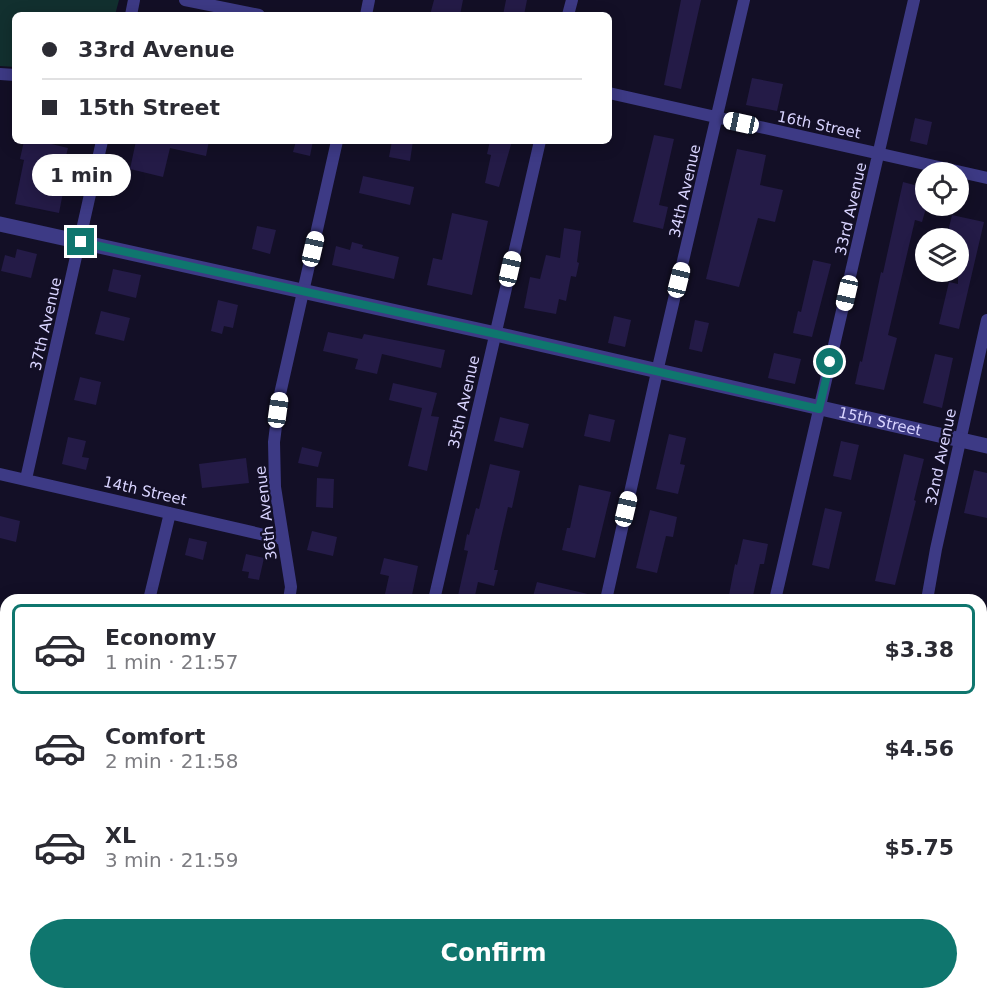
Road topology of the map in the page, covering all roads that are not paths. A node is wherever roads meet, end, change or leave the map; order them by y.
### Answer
1 (185, 0) edge
2 (744, 0) edge
3 (914, 0) edge
4 (244, 12) edge
5 (612, 94) edge
6 (717, 118) junction
7 (101, 144) edge
8 (336, 144) edge
9 (539, 144) edge
10 (879, 154) junction
11 (987, 178) edge
12 (0, 224) edge
13 (81, 242) junction
14 (303, 292) junction
15 (987, 320) edge
16 (496, 334) junction
17 (657, 372) junction
18 (819, 409) junction
19 (960, 440) junction
20 (987, 446) edge
21 (0, 474) edge
22 (26, 479) junction
23 (170, 513) junction
24 (282, 539) junction
25 (150, 594) edge
26 (290, 594) edge
27 (435, 594) edge
28 (607, 594) edge
29 (777, 594) edge
30 (928, 594) edge

1 - 4 street
2 - 6 street, 34th Avenue
3 - 10 street, 33rd Avenue
5 - 6 street, 16th Street
6 - 10 street, 16th Street
6 - 17 street, 34th Avenue
7 - 13 street, 37th Avenue
8 - 14 street, 36th Avenue
9 - 16 street, 35th Avenue
10 - 11 street, 16th Street
10 - 18 street, 33rd Avenue
12 - 13 street, 15th Street
13 - 14 street, 15th Street
13 - 22 street, 37th Avenue
14 - 16 street, 15th Street
14 - 24 street, 36th Avenue
15 - 19 street, 32nd Avenue
16 - 17 street, 15th Street
16 - 27 street, 35th Avenue
17 - 18 street, 15th Street
17 - 28 street, 34th Avenue
18 - 19 street, 15th Street
18 - 29 street, 33rd Avenue
19 - 20 street, 15th Street
19 - 30 street, 32nd Avenue
21 - 22 street, 14th Street
22 - 23 street, 14th Street
23 - 24 street, 14th Street
23 - 25 street
24 - 26 street, 36th Avenue

